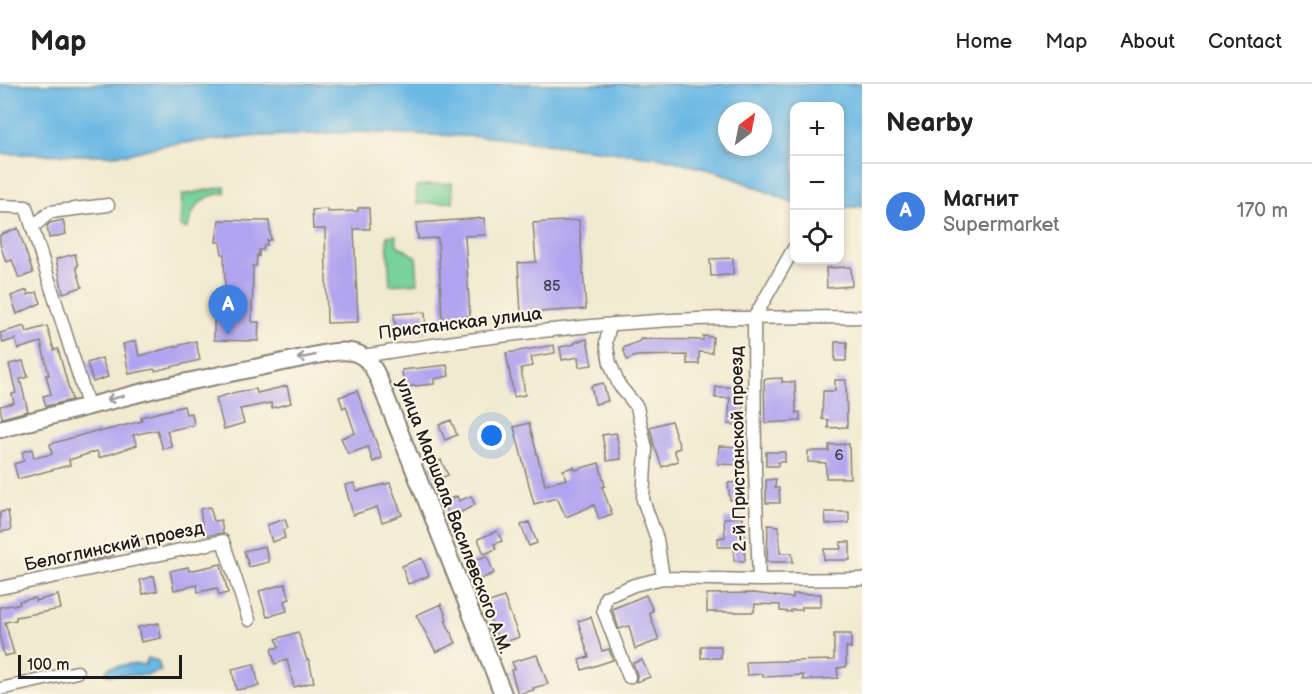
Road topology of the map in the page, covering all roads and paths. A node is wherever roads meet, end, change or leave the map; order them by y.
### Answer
1 (108, 205) dead end
2 (0, 206) edge
3 (33, 227) junction
4 (790, 257) edge
5 (862, 317) edge
6 (754, 318) junction
7 (610, 325) junction
8 (363, 356) junction
9 (88, 405) junction
10 (0, 429) edge
11 (663, 578) junction
12 (862, 579) edge
13 (759, 580) junction
14 (0, 588) edge
15 (249, 620) dead end
16 (77, 672) dead end
17 (629, 678) dead end
18 (0, 689) edge
19 (503, 694) edge

1 - 3 street
2 - 3 street
3 - 9 street
4 - 6 street
5 - 6 street, Пристанская улица
6 - 7 street, Пристанская улица
6 - 13 street, 2-й Пристанской проезд
7 - 8 street, Пристанская улица
7 - 11 street
8 -> 9 street, Пристанская улица
8 - 19 street, улица Маршала Василевского А.М.
9 - 10 street, Пристанская улица
11 - 13 street
11 - 17 street
12 - 13 street
14 - 15 street, Белоглинский проезд
16 - 18 street

